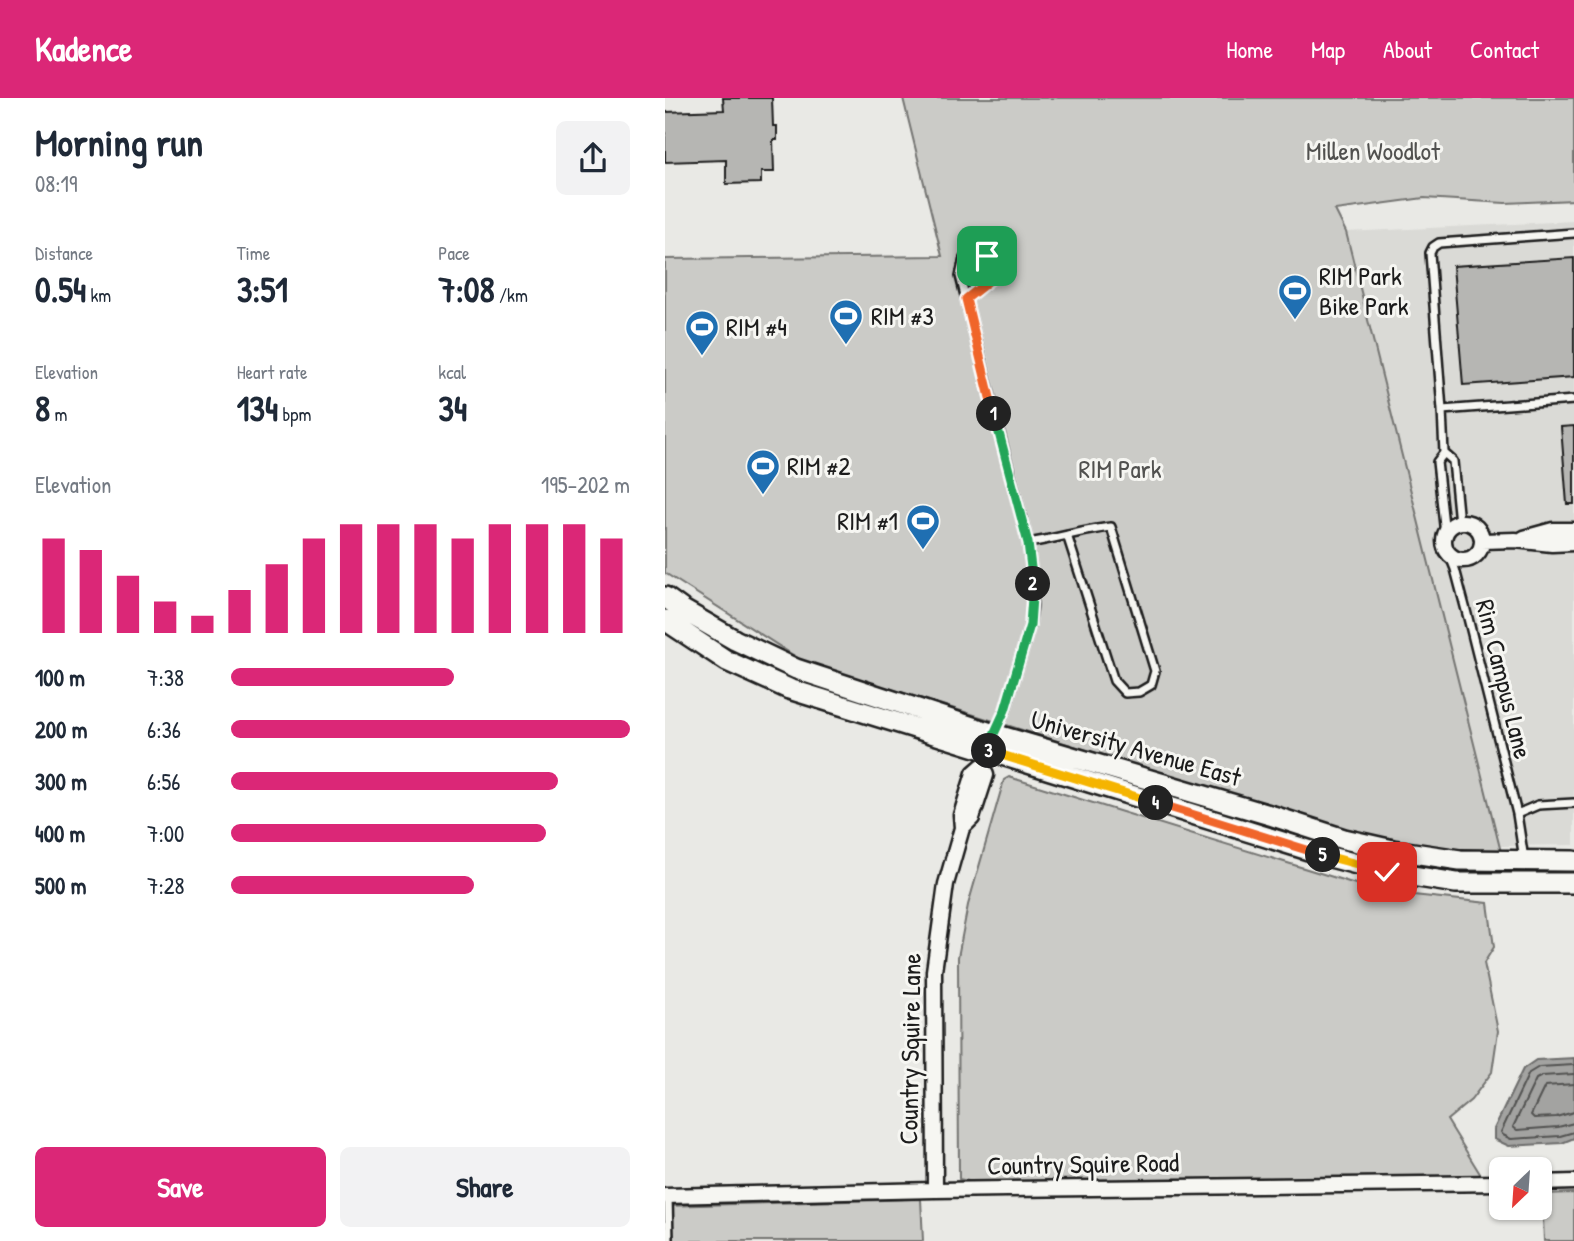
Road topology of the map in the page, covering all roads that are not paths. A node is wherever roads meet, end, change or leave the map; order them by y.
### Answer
1 (1574, 233) edge
2 (966, 299) junction
3 (1574, 400) edge
4 (1442, 410) junction
5 (1444, 453) junction
6 (1459, 523) junction
7 (1574, 530) edge
8 (1445, 534) junction
9 (1067, 535) junction
10 (1515, 540) junction
11 (1482, 541) junction
12 (1028, 543) junction
13 (1574, 543) edge
14 (1449, 554) junction
15 (665, 597) edge
16 (665, 620) edge
17 (988, 750) junction
18 (1574, 803) edge
19 (1517, 814) junction
20 (1524, 861) junction
21 (1574, 861) edge
22 (1574, 883) edge
23 (1574, 1182) edge
24 (1489, 1183) edge
25 (1552, 1183) edge
26 (935, 1190) junction
27 (667, 1196) edge
28 (669, 1241) edge

1 - 4 lane
2 - 2 lane
2 - 12 lane
3 - 4 lane
4 - 5 lane
5 - 6 lane
5 - 8 lane
6 - 8 street
6 - 11 street
7 - 10 street
8 - 14 street
9 - 9 lane
9 - 12 lane
10 - 11 street
10 - 13 street
11 - 14 street
12 - 17 lane
14 - 19 lane, Rim Campus Lane
15 - 17 main road, University Avenue East
16 - 17 main road, University Avenue East
17 - 20 main road, University Avenue East
17 - 22 main road, University Avenue East
17 - 26 street, Country Squire Lane
18 - 19 lane
19 - 20 lane, Rim Campus Lane
20 - 21 main road, University Avenue East
23 - 25 street
24 - 26 street, Country Squire Road
26 - 27 street, Country Squire Road
27 - 28 lane

